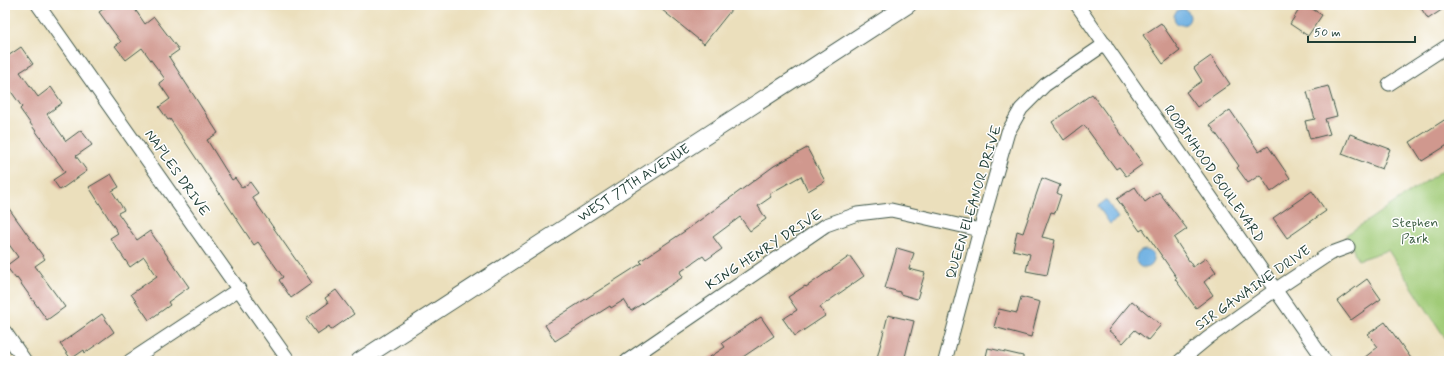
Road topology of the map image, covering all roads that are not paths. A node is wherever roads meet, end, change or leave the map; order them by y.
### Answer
1 (38, 5) edge
2 (908, 5) edge
3 (1077, 5) edge
4 (1105, 44) junction
5 (1449, 45) edge
6 (1389, 84) dead end
7 (980, 230) junction
8 (1348, 247) dead end
9 (239, 289) junction
10 (1275, 290) junction
11 (5, 332) edge
12 (25, 361) edge
13 (130, 361) edge
14 (289, 361) edge
15 (359, 361) edge
16 (627, 361) edge
17 (945, 361) edge
18 (1180, 361) edge
19 (1325, 361) edge

1 - 9 street, NAPLES DRIVE
2 - 15 street, WEST 77TH AVENUE
3 - 4 street, ROBINHOOD BOULEVARD
4 - 7 street, QUEEN ELEANOR DRIVE
4 - 10 street, ROBINHOOD BOULEVARD
5 - 6 street
7 - 16 street, KING HENRY DRIVE
7 - 17 street, QUEEN ELEANOR DRIVE
8 - 10 street, SIR GAWAINE DRIVE
9 - 13 street
9 - 14 street, NAPLES DRIVE
10 - 18 street, SIR GAWAINE DRIVE
10 - 19 street, ROBINHOOD BOULEVARD
11 - 12 street

